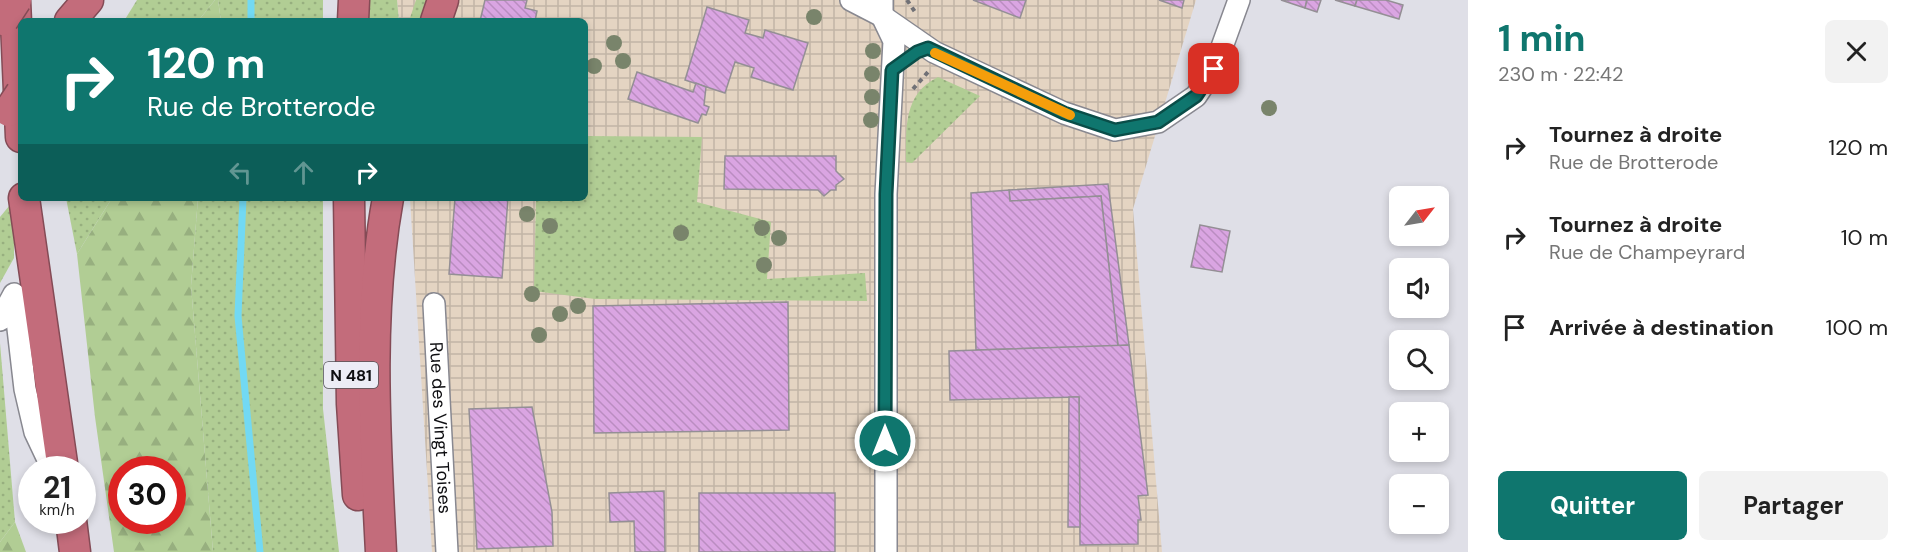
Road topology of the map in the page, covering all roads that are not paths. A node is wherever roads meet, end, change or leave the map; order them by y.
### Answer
1 (78, 0) edge
2 (88, 0) edge
3 (354, 0) edge
4 (443, 0) edge
5 (851, 0) edge
6 (1239, 0) edge
7 (882, 8) edge
8 (8, 11) edge
9 (69, 18) edge
10 (71, 18) edge
11 (353, 18) edge
12 (437, 18) edge
13 (928, 48) junction
14 (892, 70) junction
15 (13, 117) edge
16 (24, 201) edge
17 (349, 201) edge
18 (387, 201) edge
19 (434, 304) dead end
20 (0, 320) edge
21 (46, 456) edge
22 (61, 456) edge
23 (73, 534) edge
24 (75, 552) edge
25 (362, 552) edge
26 (381, 552) edge
27 (447, 552) edge
28 (886, 552) edge

1 - 9 highway
2 - 10 highway
3 - 11 highway
4 - 12 highway
5 - 7 street
6 - 13 street
7 - 13 street
7 - 14 street
8 - 15 highway
13 - 14 street
14 - 28 street
16 - 22 highway
17 - 25 highway, N 481
18 - 26 highway
19 - 27 street, Rue des Vingt Toises
20 - 21 street
23 - 24 highway

